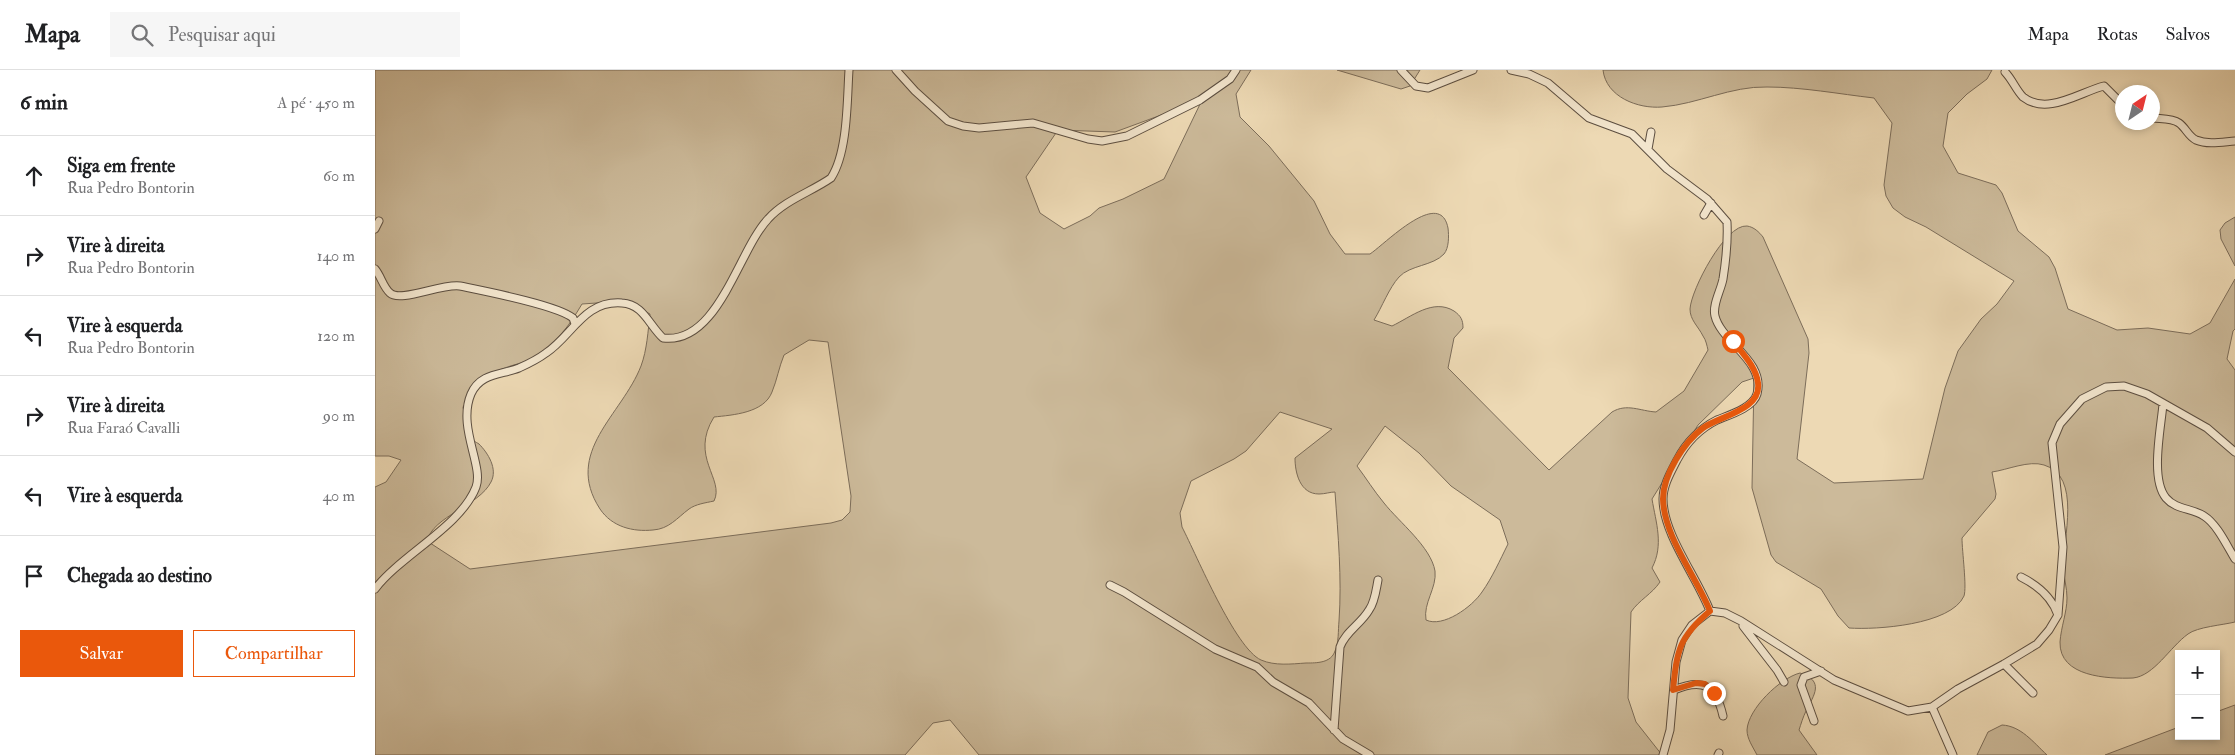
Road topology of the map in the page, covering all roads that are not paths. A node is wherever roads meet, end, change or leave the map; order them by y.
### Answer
1 (849, 70) edge
2 (896, 70) edge
3 (1236, 70) edge
4 (1401, 70) edge
5 (1473, 70) edge
6 (1511, 70) edge
7 (2005, 72) dead end
8 (2115, 97) edge
9 (2160, 119) edge
10 (1651, 132) dead end
11 (2235, 141) edge
12 (1648, 148) junction
13 (1711, 203) junction
14 (1703, 215) dead end
15 (379, 221) dead end
16 (375, 229) edge
17 (375, 269) edge
18 (575, 324) junction
19 (2163, 404) junction
20 (2235, 452) edge
21 (2235, 559) edge
22 (2021, 577) dead end
23 (1378, 580) dead end
24 (1110, 585) dead end
25 (375, 588) edge
26 (1710, 611) junction
27 (2058, 615) junction
28 (1735, 618) junction
29 (2004, 664) junction
30 (1821, 671) junction
31 (1784, 682) dead end
32 (1673, 690) junction
33 (2033, 693) dead end
34 (1932, 707) junction
35 (1723, 716) dead end
36 (1814, 722) dead end
37 (1334, 730) junction
38 (1370, 755) edge
39 (1663, 755) edge
40 (1953, 755) edge

1 - 18 street
2 - 3 street
4 - 5 street
6 - 12 street
7 - 8 street
9 - 11 street
10 - 12 street
12 - 13 street
13 - 14 street
13 - 26 street
15 - 16 street
17 - 18 street
18 - 25 street
19 - 20 street
19 - 21 street
19 - 27 street
22 - 27 street
23 - 37 street
24 - 37 street
26 - 28 street
26 - 32 street
27 - 29 street
28 - 30 street
28 - 31 street
29 - 33 street
29 - 34 street
30 - 34 street
30 - 36 street
32 - 35 street
32 - 39 street
34 - 40 street
37 - 38 street

